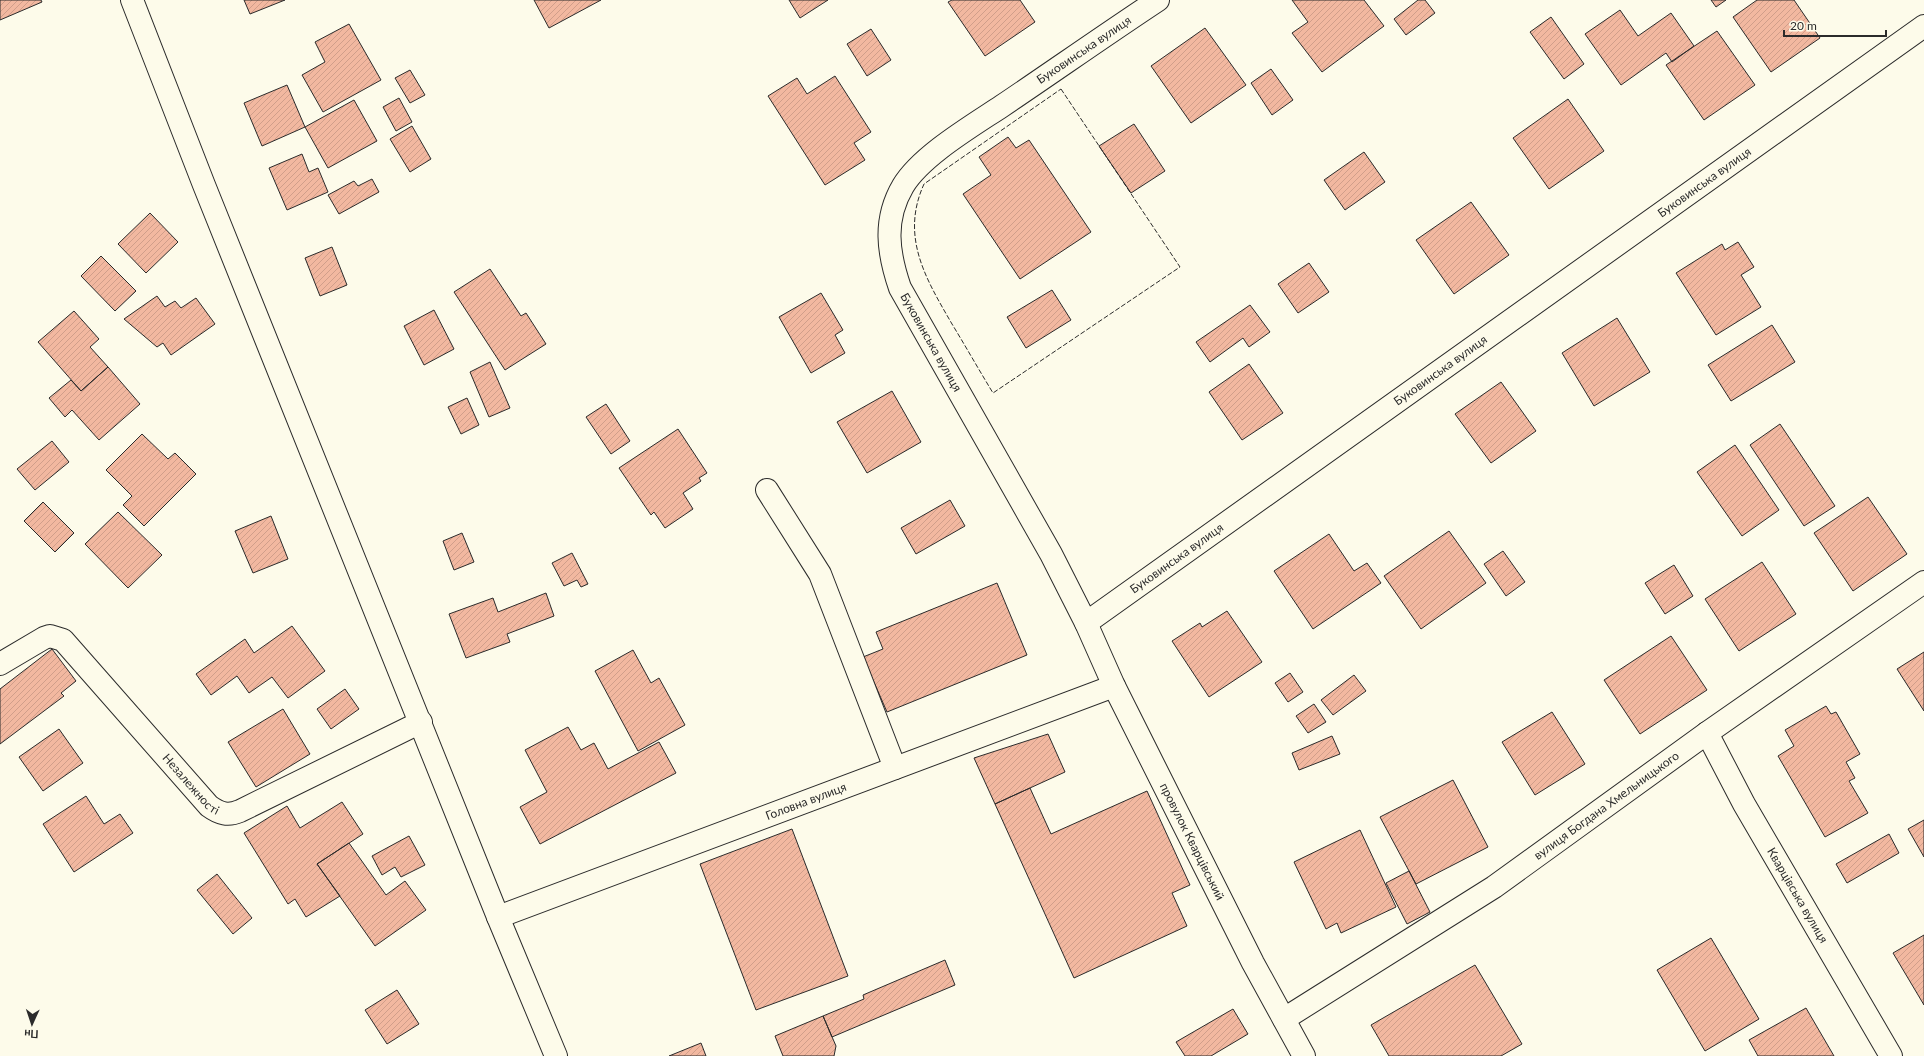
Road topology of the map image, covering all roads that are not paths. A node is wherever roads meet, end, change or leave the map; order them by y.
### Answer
1 (132, 0) edge
2 (1158, 0) edge
3 (1924, 26) edge
4 (767, 490) dead end
5 (1924, 582) edge
6 (1086, 623) junction
7 (0, 664) edge
8 (1114, 686) junction
9 (420, 722) junction
10 (1707, 733) junction
11 (895, 768) junction
12 (498, 918) junction
13 (1284, 1019) junction
14 (556, 1056) edge
15 (1304, 1056) edge
16 (1891, 1056) edge

1 - 9 street
2 - 6 street, Буковинська вулиця
3 - 6 street, Буковинська вулиця
4 - 11 street
5 - 10 street, вулиця Богдана Хмельницького
6 - 8 street, провулок Кварцівський
7 - 9 street, Незалежності
8 - 11 street, Головна вулиця
8 - 13 street, провулок Кварцівський
9 - 12 street
10 - 13 street, вулиця Богдана Хмельницького
10 - 16 street, Кварцівська вулиця
11 - 12 street, Головна вулиця
12 - 14 street
13 - 15 street, провулок Кварцівський

